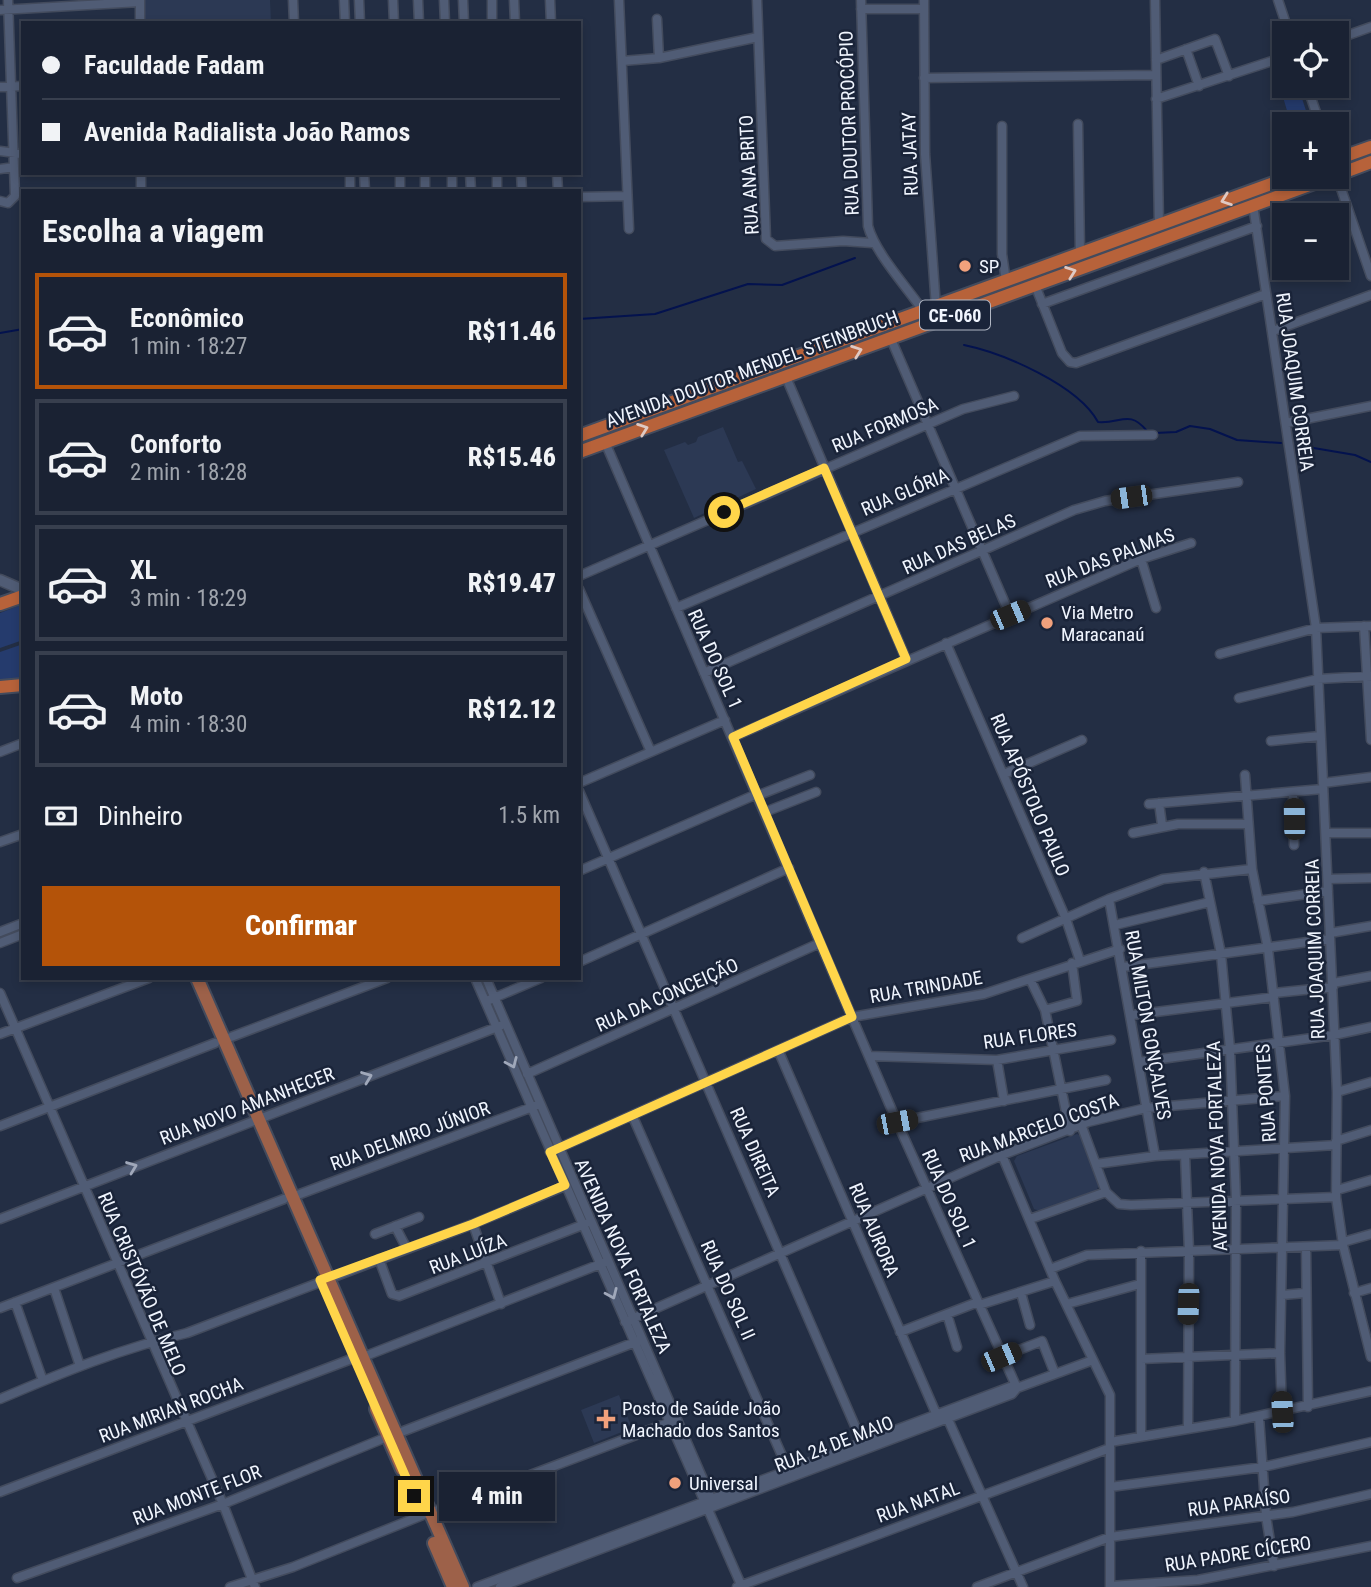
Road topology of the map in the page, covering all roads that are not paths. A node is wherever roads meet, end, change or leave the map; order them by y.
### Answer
1 (8, 0) edge
2 (293, 0) edge
3 (344, 0) edge
4 (359, 0) edge
5 (393, 0) edge
6 (418, 0) edge
7 (444, 0) edge
8 (463, 0) edge
9 (492, 0) edge
10 (514, 0) edge
11 (551, 0) edge
12 (619, 0) edge
13 (757, 0) edge
14 (1155, 0) edge
15 (1278, 0) edge
16 (140, 1) edge
17 (924, 4) edge
18 (861, 5) edge
19 (4, 10) edge
20 (657, 19) dead end
21 (140, 21) edge
22 (293, 21) edge
23 (345, 21) edge
24 (360, 21) edge
25 (394, 21) edge
26 (419, 21) edge
27 (446, 21) edge
28 (464, 21) edge
29 (492, 21) edge
30 (515, 21) edge
31 (551, 21) edge
32 (1285, 21) edge
33 (1371, 27) edge
34 (1349, 35) edge
35 (758, 37) junction
36 (1186, 49) junction
37 (659, 58) junction
38 (1156, 60) junction
39 (622, 61) junction
40 (1272, 61) edge
41 (1155, 75) junction
42 (1229, 76) junction
43 (924, 78) junction
44 (21, 86) edge
45 (1199, 86) junction
46 (13, 87) junction
47 (0, 88) edge
48 (1156, 99) junction
49 (1078, 124) dead end
50 (1002, 126) dead end
51 (1371, 147) edge
52 (0, 151) edge
53 (19, 154) edge
54 (1349, 155) edge
55 (1371, 162) edge
56 (14, 167) junction
57 (0, 169) edge
58 (1349, 171) edge
59 (1272, 184) edge
60 (1298, 189) edge
61 (1341, 189) edge
62 (627, 196) junction
63 (581, 197) edge
64 (0, 201) edge
65 (1253, 205) junction
66 (1159, 225) junction
67 (1257, 226) junction
68 (629, 229) dead end
69 (873, 243) junction
70 (1080, 253) junction
71 (1371, 276) edge
72 (1006, 281) junction
73 (1035, 285) junction
74 (1266, 294) junction
75 (1371, 295) edge
76 (1042, 304) junction
77 (930, 309) junction
78 (1273, 331) junction
79 (891, 339) junction
80 (786, 377) junction
81 (1014, 396) dead end
82 (1371, 406) edge
83 (1286, 423) junction
84 (927, 425) junction
85 (581, 435) edge
86 (1153, 435) dead end
87 (606, 442) junction
88 (581, 451) edge
89 (824, 468) junction
90 (1238, 482) dead end
91 (955, 488) junction
92 (851, 532) junction
93 (1191, 543) dead end
94 (649, 545) junction
95 (983, 552) junction
96 (1141, 559) junction
97 (581, 575) edge
98 (0, 580) edge
99 (21, 589) edge
100 (581, 593) edge
101 (880, 596) junction
102 (21, 597) edge
103 (0, 604) edge
104 (676, 608) junction
105 (1156, 608) dead end
106 (1010, 615) junction
107 (1368, 626) edge
108 (1316, 628) junction
109 (946, 643) junction
110 (1220, 654) dead end
111 (906, 659) junction
112 (704, 673) junction
113 (1369, 676) edge
114 (1318, 679) junction
115 (0, 687) edge
116 (20, 687) edge
117 (1239, 698) dead end
118 (725, 720) junction
119 (1371, 723) edge
120 (1320, 736) junction
121 (733, 737) junction
122 (1082, 740) dead end
123 (1371, 740) edge
124 (1271, 741) dead end
125 (21, 744) edge
126 (0, 752) edge
127 (652, 752) junction
128 (1004, 774) junction
129 (810, 775) dead end
130 (1244, 775) dead end
131 (1371, 777) edge
132 (581, 782) edge
133 (1323, 786) junction
134 (816, 792) dead end
135 (1293, 793) junction
136 (581, 795) edge
137 (758, 795) junction
138 (1246, 797) junction
139 (1159, 803) junction
140 (1149, 804) dead end
141 (765, 813) junction
142 (1248, 824) junction
143 (1162, 825) junction
144 (1133, 833) dead end
145 (1325, 833) junction
146 (1371, 833) edge
147 (21, 835) edge
148 (0, 842) edge
149 (1294, 845) dead end
150 (609, 858) junction
151 (789, 868) junction
152 (1252, 869) junction
153 (581, 870) edge
154 (1204, 872) junction
155 (1371, 877) edge
156 (1328, 879) junction
157 (1328, 891) junction
158 (1109, 899) junction
159 (1258, 901) junction
160 (1210, 902) junction
161 (1066, 919) junction
162 (21, 924) edge
163 (1115, 925) junction
164 (1371, 926) edge
165 (0, 932) edge
166 (21, 935) edge
167 (643, 935) junction
168 (1330, 936) junction
169 (1021, 938) dead end
170 (0, 943) edge
171 (820, 943) junction
172 (1120, 949) junction
173 (1268, 949) junction
174 (1221, 954) junction
175 (581, 961) edge
176 (1076, 962) junction
177 (1123, 967) junction
178 (1371, 976) edge
179 (1030, 979) junction
180 (144, 980) edge
181 (190, 980) edge
182 (198, 980) edge
183 (382, 980) edge
184 (476, 980) edge
185 (487, 980) edge
186 (536, 980) edge
187 (1333, 985) junction
188 (0, 993) edge
189 (1274, 995) junction
190 (494, 998) junction
191 (485, 1002) junction
192 (1226, 1002) junction
193 (675, 1010) junction
194 (1045, 1010) junction
195 (1132, 1014) junction
196 (852, 1017) junction
197 (505, 1024) junction
198 (496, 1027) junction
199 (1371, 1027) edge
200 (14, 1028) junction
201 (0, 1034) edge
202 (1334, 1035) junction
203 (1111, 1040) dead end
204 (219, 1042) junction
205 (1279, 1043) junction
206 (1054, 1049) junction
207 (1230, 1049) junction
208 (779, 1052) junction
209 (869, 1056) junction
210 (997, 1060) junction
211 (1139, 1062) junction
212 (527, 1074) junction
213 (1106, 1080) dead end
214 (707, 1082) junction
215 (1371, 1082) edge
216 (1061, 1090) junction
217 (1337, 1092) junction
218 (1285, 1096) junction
219 (1231, 1100) junction
220 (1004, 1101) junction
221 (535, 1106) junction
222 (49, 1107) junction
223 (1146, 1108) junction
224 (633, 1116) junction
225 (254, 1120) junction
226 (897, 1122) junction
227 (0, 1126) edge
228 (1082, 1127) junction
229 (1371, 1130) edge
230 (1070, 1131) junction
231 (1336, 1143) junction
232 (1286, 1148) junction
233 (555, 1150) junction
234 (1234, 1152) junction
235 (1002, 1155) junction
236 (1185, 1155) junction
237 (1155, 1156) junction
238 (1096, 1164) junction
239 (1371, 1180) edge
240 (82, 1185) junction
241 (565, 1185) junction
242 (927, 1188) junction
243 (1106, 1192) junction
244 (1336, 1193) junction
245 (288, 1198) junction
246 (1284, 1198) junction
247 (1236, 1199) junction
248 (1188, 1203) junction
249 (419, 1217) dead end
250 (0, 1219) edge
251 (1030, 1219) junction
252 (591, 1222) junction
253 (854, 1222) junction
254 (473, 1224) junction
255 (395, 1226) junction
256 (582, 1226) junction
257 (375, 1234) dead end
258 (1371, 1234) edge
259 (1343, 1243) junction
260 (1283, 1248) junction
261 (1306, 1248) junction
262 (407, 1249) junction
263 (1236, 1249) junction
264 (1141, 1251) junction
265 (1189, 1251) junction
266 (781, 1253) junction
267 (379, 1259) junction
268 (608, 1261) junction
269 (116, 1264) junction
270 (486, 1264) junction
271 (599, 1264) junction
272 (1050, 1269) junction
273 (323, 1279) junction
274 (1055, 1280) junction
275 (1140, 1284) junction
276 (709, 1286) junction
277 (1371, 1287) edge
278 (54, 1288) junction
279 (1021, 1293) junction
280 (1305, 1293) junction
281 (1353, 1293) junction
282 (1282, 1295) junction
283 (15, 1302) junction
284 (978, 1303) junction
285 (500, 1304) junction
286 (1067, 1304) junction
287 (0, 1308) edge
288 (947, 1314) junction
289 (634, 1318) junction
290 (625, 1322) junction
291 (1030, 1325) dead end
292 (900, 1332) junction
293 (643, 1339) junction
294 (149, 1342) junction
295 (1369, 1342) edge
296 (634, 1343) junction
297 (957, 1347) dead end
298 (1280, 1353) junction
299 (358, 1357) junction
300 (1001, 1357) junction
301 (1186, 1357) junction
302 (1234, 1357) junction
303 (1371, 1357) edge
304 (1141, 1359) junction
305 (1093, 1360) junction
306 (80, 1366) junction
307 (1055, 1374) junction
308 (43, 1381) junction
309 (1017, 1388) junction
310 (1371, 1391) edge
311 (0, 1399) edge
312 (1308, 1407) junction
313 (1282, 1412) junction
314 (942, 1417) junction
315 (1259, 1417) junction
316 (677, 1419) junction
317 (186, 1422) junction
318 (1236, 1422) junction
319 (668, 1423) junction
320 (1188, 1427) junction
321 (392, 1435) junction
322 (1141, 1435) junction
323 (1371, 1442) edge
324 (864, 1445) junction
325 (1110, 1445) junction
326 (1263, 1467) junction
327 (790, 1473) junction
328 (1110, 1487) junction
329 (0, 1492) edge
330 (1371, 1494) edge
331 (983, 1495) junction
332 (711, 1498) junction
333 (223, 1504) junction
334 (704, 1505) junction
335 (426, 1514) junction
336 (1266, 1516) junction
337 (1110, 1536) junction
338 (1371, 1546) edge
339 (1274, 1566) junction
340 (1017, 1572) junction
341 (17, 1578) dead end
342 (254, 1583) edge
343 (500, 1584) edge
344 (230, 1587) edge
345 (453, 1587) edge
346 (463, 1587) edge
347 (477, 1587) edge
348 (740, 1587) edge
349 (977, 1587) edge
350 (1023, 1587) edge
351 (1110, 1587) edge

1 - 19 street
2 - 22 street
3 - 23 street
4 - 24 street
5 - 25 street
6 - 26 street
7 - 27 street
8 - 28 street
9 - 29 street
10 - 30 street
11 - 31 street
12 - 39 street
13 - 35 street, RUA ANA BRITO
14 - 38 street
15 - 32 street
16 - 19 street
16 - 21 street
17 - 18 street
17 - 43 street, RUA JATAY
18 - 69 street, RUA DOUTOR PROCÓPIO
19 - 46 street
20 - 37 street
33 - 34 street
35 - 37 street
35 - 69 street, RUA ANA BRITO
36 - 38 street
36 - 42 street
36 - 45 street
37 - 39 street
38 - 41 street
39 - 62 street
40 - 42 street
41 - 43 street
41 - 48 street
42 - 45 street
43 - 77 street, RUA JATAY
44 - 46 street
45 - 48 street
46 - 47 street
46 - 53 street
48 - 66 street
49 - 70 street
50 - 72 street
51 - 54 highway
52 - 53 street
53 - 56 street
55 - 58 highway
56 - 57 street
56 - 64 street
59 -> 66 highway, AVENIDA DOUTOR MENDEL STEINBRUCH / CE-060
60 - 65 highway, AVENIDA DOUTOR MENDEL STEINBRUCH / CE-060
61 - 71 street
62 - 63 street
62 - 68 street
65 - 67 street, RUA JOAQUIM CORREIA
73 -> 65 highway, AVENIDA DOUTOR MENDEL STEINBRUCH / CE-060
66 - 70 highway, AVENIDA DOUTOR MENDEL STEINBRUCH / CE-060
67 - 74 street, RUA JOAQUIM CORREIA
67 - 76 street
69 - 77 street, RUA DOUTOR PROCÓPIO
70 - 72 highway, AVENIDA DOUTOR MENDEL STEINBRUCH / CE-060
72 - 77 highway, AVENIDA DOUTOR MENDEL STEINBRUCH / CE-060
73 - 76 street
73 - 79 highway, AVENIDA DOUTOR MENDEL STEINBRUCH / CE-060
74 - 76 street
74 - 78 street, RUA JOAQUIM CORREIA
75 - 78 street
77 - 85 highway, AVENIDA DOUTOR MENDEL STEINBRUCH / CE-060
78 - 83 street, RUA JOAQUIM CORREIA
80 -> 79 highway, AVENIDA DOUTOR MENDEL STEINBRUCH / CE-060
79 - 84 street
87 -> 80 highway, AVENIDA DOUTOR MENDEL STEINBRUCH / CE-060
80 - 89 street
81 - 84 street, RUA FORMOSA
82 - 83 street
83 - 108 street, RUA JOAQUIM CORREIA
84 - 89 street, RUA FORMOSA
84 - 91 street
86 - 91 street, RUA GLÓRIA
87 - 88 highway, AVENIDA DOUTOR MENDEL STEINBRUCH / CE-060
87 - 94 street, RUA DO SOL 1
89 - 92 street
89 - 94 street, RUA FORMOSA
90 - 95 street, RUA DAS BELAS
91 - 92 street, RUA GLÓRIA
91 - 95 street
92 - 101 street
92 - 104 street, RUA GLÓRIA
93 - 96 street, RUA DAS PALMAS
94 - 97 street, RUA FORMOSA
94 - 104 street, RUA DO SOL 1
95 - 101 street, RUA DAS BELAS
95 - 106 street
96 - 105 street
96 - 106 street, RUA DAS PALMAS
98 - 99 street
100 - 127 street
101 - 111 street
101 - 112 street, RUA DAS BELAS
102 - 103 highway
104 - 112 street, RUA DO SOL 1
106 - 109 street, RUA DAS PALMAS
107 - 108 street
107 - 113 street
108 - 110 street
108 - 114 street, RUA JOAQUIM CORREIA
109 - 111 street, RUA DAS PALMAS
109 - 128 street, RUA APÓSTOLO PAULO
111 - 121 street, RUA DAS PALMAS
112 - 118 street, RUA DO SOL 1
113 - 114 street
113 - 119 street
114 - 117 street
114 - 120 street, RUA JOAQUIM CORREIA
115 - 116 highway
118 - 121 street, RUA DO SOL 1
118 - 127 street
119 - 123 street
120 - 124 street
120 - 133 street, RUA JOAQUIM CORREIA
121 - 137 street, RUA DO SOL 1
122 - 128 street
125 - 126 street
127 - 132 street
128 - 161 street, RUA APÓSTOLO PAULO
129 - 137 street
130 - 138 street, RUA PONTES
131 - 133 street
133 - 135 street
133 - 145 street, RUA JOAQUIM CORREIA
134 - 141 street
135 - 138 street
135 - 149 street
136 - 150 street, RUA DIREITA
137 - 141 street, RUA DO SOL 1
137 - 150 street
138 - 139 street
138 - 142 street, RUA PONTES
139 - 140 street
139 - 143 street
141 - 151 street, RUA DO SOL 1
142 - 143 street
142 - 152 street, RUA PONTES
143 - 144 street
145 - 146 street
145 - 156 street, RUA JOAQUIM CORREIA
147 - 148 street
150 - 153 street
150 - 167 street, RUA DIREITA
151 - 167 street
151 - 171 street, RUA DO SOL 1
152 - 154 street
152 - 159 street, RUA PONTES
154 - 158 street
154 - 160 street, AVENIDA NOVA FORTALEZA
155 - 156 street
156 - 157 street, RUA JOAQUIM CORREIA
157 - 159 street
157 - 168 street, RUA JOAQUIM CORREIA
158 - 161 street
158 - 163 street, RUA MILTON GONÇALVES
159 - 173 street, RUA PONTES
160 - 163 street
160 - 174 street, AVENIDA NOVA FORTALEZA
161 - 169 street
161 - 176 street, RUA APÓSTOLO PAULO
162 - 165 street
163 - 172 street, RUA MILTON GONÇALVES
164 - 168 street
166 - 170 street
167 - 175 street
167 - 193 street, RUA DIREITA
168 - 173 street
168 - 187 street, RUA JOAQUIM CORREIA
171 - 193 street, RUA DA CONCEIÇÃO
171 - 196 street, RUA DO SOL 1
172 - 176 street, RUA TRINDADE
172 - 177 street, RUA MILTON GONÇALVES
173 - 174 street
173 - 189 street, RUA PONTES
174 - 177 street
174 - 192 street, AVENIDA NOVA FORTALEZA
176 - 179 street, RUA TRINDADE
176 - 194 street, RUA APÓSTOLO PAULO
177 - 195 street, RUA MILTON GONÇALVES
178 - 187 street
179 - 194 street
179 - 196 street, RUA TRINDADE
180 - 200 street
181 - 204 main road
182 - 204 main road
183 - 204 street
184 - 191 street, AVENIDA NOVA FORTALEZA
185 - 190 street, AVENIDA NOVA FORTALEZA
186 - 190 street
187 - 189 street
187 - 202 street, RUA JOAQUIM CORREIA
188 - 200 street, RUA CRISTÓVÃO DE MELO
189 - 192 street
189 - 205 street, RUA PONTES
190 - 191 street
190 - 197 street, AVENIDA NOVA FORTALEZA
191 - 198 street, AVENIDA NOVA FORTALEZA
192 - 195 street
192 - 207 street, AVENIDA NOVA FORTALEZA
193 - 212 street, RUA DA CONCEIÇÃO
193 - 214 street, RUA DIREITA
194 - 206 street
195 - 211 street, RUA MILTON GONÇALVES
196 - 208 street, RUA TRINDADE
196 - 209 street, RUA DO SOL 1
197 - 198 street, RUA NOVO AMANHECER
197 - 212 street, AVENIDA NOVA FORTALEZA
198 -> 221 street, AVENIDA NOVA FORTALEZA
225 -> 198 street, RUA NOVO AMANHECER
199 - 202 street
200 - 201 street
200 - 222 street, RUA CRISTÓVÃO DE MELO
202 - 205 street
202 - 217 street, RUA JOAQUIM CORREIA
203 - 206 street, RUA FLORES
204 - 222 street
204 - 225 main road
205 - 207 street
205 - 218 street, RUA PONTES
206 - 210 street, RUA FLORES
206 - 216 street
207 - 211 street
207 - 219 street, AVENIDA NOVA FORTALEZA
208 - 214 street, RUA TRINDADE
208 - 253 street, RUA AURORA
209 - 210 street, RUA FLORES
209 - 226 street, RUA DO SOL 1
210 - 220 street
211 - 223 street, RUA MILTON GONÇALVES
212 - 221 street, AVENIDA NOVA FORTALEZA
213 - 216 street
214 - 224 street, RUA TRINDADE
214 - 266 street, RUA DIREITA
215 - 217 street
216 - 220 street
216 - 230 street
217 - 231 street, RUA JOAQUIM CORREIA
218 - 219 street, RUA MARCELO COSTA
218 - 232 street, RUA PONTES
219 - 223 street, RUA MARCELO COSTA
219 - 234 street, AVENIDA NOVA FORTALEZA
220 - 226 street
221 - 233 street, AVENIDA NOVA FORTALEZA
221 - 245 street, RUA DELMIRO JÚNIOR
222 - 227 street
222 - 240 street, RUA CRISTÓVÃO DE MELO
223 - 228 street, RUA MARCELO COSTA
223 - 237 street, RUA MILTON GONÇALVES
224 - 233 street, RUA TRINDADE
224 - 276 street, RUA DO SOL II
240 -> 225 street, RUA NOVO AMANHECER
225 - 245 main road
226 - 242 street, RUA DO SOL 1
228 - 230 street, RUA MARCELO COSTA
228 - 238 street
229 - 231 street
230 - 235 street, RUA MARCELO COSTA
231 - 232 street
231 - 244 street, RUA JOAQUIM CORREIA
232 - 234 street
232 - 246 street, RUA PONTES
233 - 241 street, AVENIDA NOVA FORTALEZA
233 - 252 street, AVENIDA NOVA FORTALEZA
234 - 236 street
234 - 247 street, AVENIDA NOVA FORTALEZA
235 - 242 street, RUA MARCELO COSTA
235 - 251 street
236 - 237 street
236 - 248 street
237 - 238 street
238 - 243 street
239 - 244 street
240 - 250 street, RUA NOVO AMANHECER
240 - 269 street, RUA CRISTÓVÃO DE MELO
241 - 254 street
241 - 256 street, AVENIDA NOVA FORTALEZA
242 - 253 street, RUA MARCELO COSTA
242 - 284 street, RUA DO SOL 1
243 - 248 street
243 - 251 street
244 - 246 street
244 - 259 street, RUA JOAQUIM CORREIA
245 - 269 street, RUA DELMIRO JÚNIOR
245 - 273 main road
246 - 247 street
246 - 260 street, RUA PONTES
247 - 248 street
247 - 263 street, AVENIDA NOVA FORTALEZA
248 - 265 street
249 - 255 street
251 - 272 street
252 - 256 street, RUA LUÍZA
252 - 268 street, AVENIDA NOVA FORTALEZA
253 - 266 street, RUA MARCELO COSTA
253 - 292 street, RUA AURORA
254 - 262 street
254 - 270 street
255 - 257 street
255 - 262 street
256 - 270 street, RUA LUÍZA
256 - 271 street, AVENIDA NOVA FORTALEZA
258 - 259 street
259 - 261 street
259 - 281 street, RUA JOAQUIM CORREIA
260 - 261 street
260 - 263 street
260 - 282 street, RUA PONTES
261 - 280 street
262 - 267 street
263 - 265 street
263 - 302 street, AVENIDA NOVA FORTALEZA
264 - 265 street
264 - 272 street
264 - 275 street
265 - 301 street
266 - 276 street, RUA MARCELO COSTA
266 - 324 street, RUA DIREITA
267 - 270 street, RUA LUÍZA
267 - 273 street
268 - 271 street, RUA MIRIAN ROCHA
268 - 289 street, AVENIDA NOVA FORTALEZA
269 - 278 street, RUA DELMIRO JÚNIOR
269 - 294 street, RUA CRISTÓVÃO DE MELO
270 - 285 street
271 - 285 street, RUA MIRIAN ROCHA
271 -> 290 street, AVENIDA NOVA FORTALEZA
272 - 274 street
273 - 294 street
273 - 299 main road
274 - 279 street
274 - 286 street
275 - 286 street
275 - 304 street
276 - 289 street, RUA MARCELO COSTA
276 - 327 street, RUA DO SOL II
277 - 281 street
278 - 283 street, RUA DELMIRO JÚNIOR
278 - 306 street
279 - 284 street
279 - 291 street
280 - 282 street
280 - 312 street
281 - 295 street, RUA JOAQUIM CORREIA
282 - 298 street, RUA PONTES
283 - 287 street, RUA DELMIRO JÚNIOR
283 - 308 street
284 - 288 street
284 - 300 street, RUA DO SOL 1
285 - 299 street, RUA MIRIAN ROCHA
286 - 305 street
288 - 292 street
288 - 297 street
289 - 290 street, RUA MARCELO COSTA
289 - 293 street, AVENIDA NOVA FORTALEZA
290 - 296 street, AVENIDA NOVA FORTALEZA
292 - 314 street, RUA AURORA
293 - 296 street, RUA MONTE FLOR
293 - 316 street, AVENIDA NOVA FORTALEZA
294 - 306 street
294 - 317 street, RUA CRISTÓVÃO DE MELO
295 - 303 street, RUA JOAQUIM CORREIA
296 - 319 street, AVENIDA NOVA FORTALEZA
296 - 321 street, RUA MONTE FLOR
298 - 302 street
298 - 313 street, RUA PONTES
299 - 317 street, RUA MIRIAN ROCHA
299 - 321 main road
300 - 307 street
300 - 309 street, RUA DO SOL 1
301 - 302 street
301 - 304 street
301 - 320 street
302 - 318 street, AVENIDA NOVA FORTALEZA
304 - 322 street
305 - 307 street, RUA 24 DE MAIO
305 - 325 street
306 - 308 street
307 - 309 street, RUA 24 DE MAIO
308 - 311 street
309 - 314 street, RUA 24 DE MAIO
310 - 312 street, RUA NATAL
312 - 313 street, RUA NATAL
313 - 315 street, RUA NATAL
314 - 324 street, RUA 24 DE MAIO
314 - 331 street, RUA AURORA
315 - 318 street, RUA NATAL
315 - 326 street
316 - 319 street
316 - 332 street, AVENIDA NOVA FORTALEZA
317 - 329 street, RUA MIRIAN ROCHA
317 - 333 street, RUA CRISTÓVÃO DE MELO
318 - 320 street, RUA NATAL
319 - 334 street, AVENIDA NOVA FORTALEZA
319 - 335 street
320 - 322 street, RUA NATAL
321 - 333 street, RUA MONTE FLOR
321 - 335 main road
322 - 325 street, RUA NATAL
323 - 326 street
324 - 327 street, RUA 24 DE MAIO
325 - 328 street
325 - 331 street, RUA NATAL
326 - 328 street
326 - 336 street
327 - 332 street, RUA 24 DE MAIO
327 - 334 street, RUA 24 DE MAIO
328 - 337 street
330 - 336 street, RUA PARAÍSO
331 - 340 street, RUA AURORA
331 - 348 street, RUA NATAL
332 - 334 street
333 - 341 street, RUA MONTE FLOR
333 - 342 street, RUA CRISTÓVÃO DE MELO
334 - 343 street, RUA 24 DE MAIO
334 - 348 street, AVENIDA NOVA FORTALEZA
335 - 342 street
335 - 345 main road
335 - 346 main road
336 - 337 street, RUA PARAÍSO
336 - 339 street
337 - 340 street, RUA PARAÍSO
337 - 351 street
338 - 339 street, RUA PADRE CÍCERO
339 - 351 street, RUA PADRE CÍCERO
340 - 349 street, RUA PARAÍSO
340 - 350 street, RUA AURORA
342 - 344 street
343 - 347 street, RUA 24 DE MAIO

